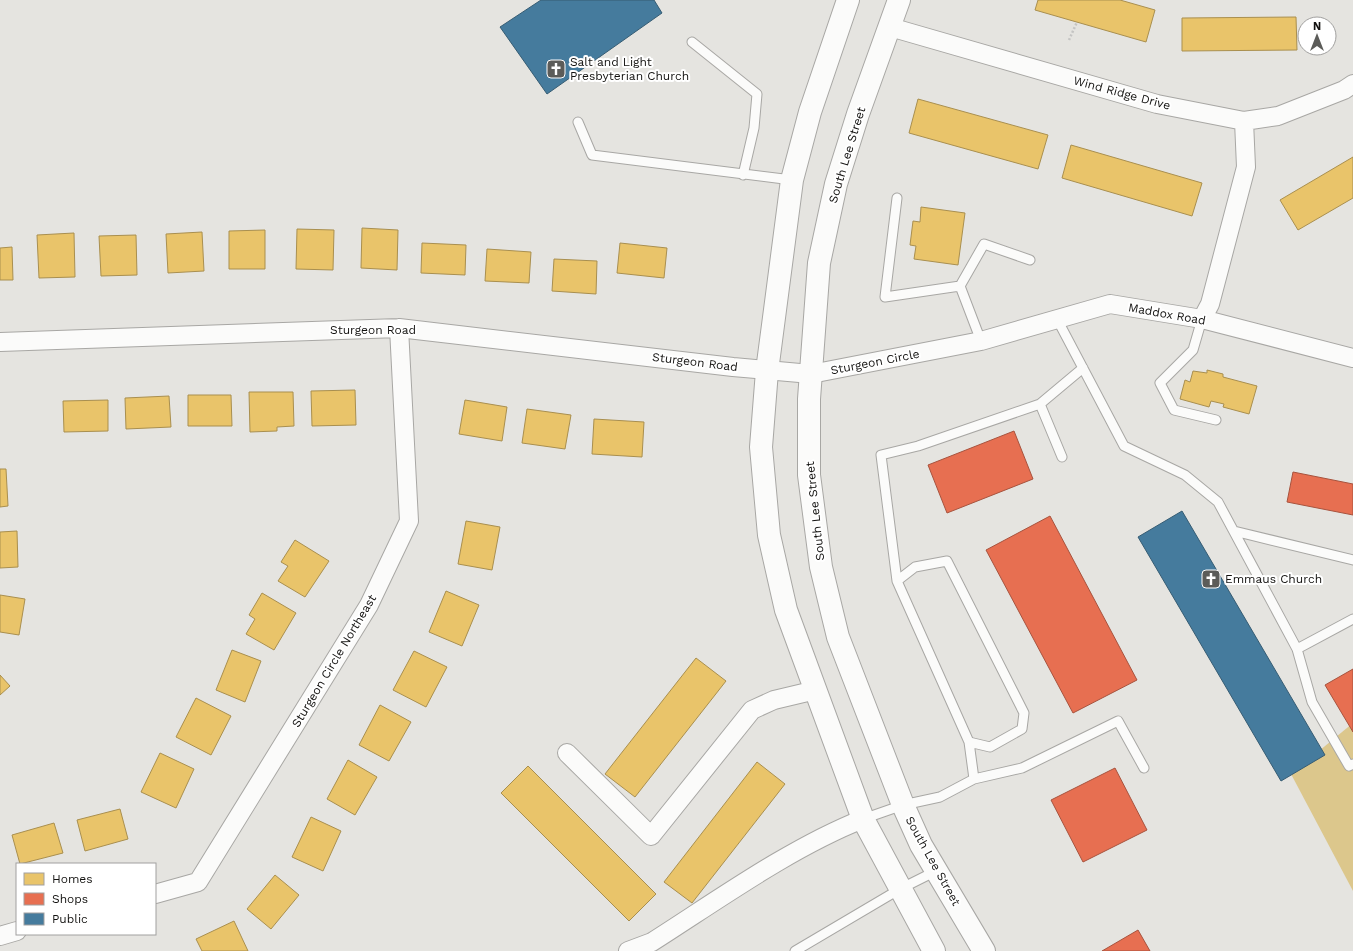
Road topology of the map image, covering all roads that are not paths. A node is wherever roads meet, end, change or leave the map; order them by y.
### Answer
1 (848, 0) edge
2 (899, 0) edge
3 (890, 27) junction
4 (692, 42) dead end
5 (1353, 84) edge
6 (1244, 121) junction
7 (578, 122) dead end
8 (743, 175) junction
9 (792, 180) junction
10 (897, 198) dead end
11 (1030, 260) dead end
12 (960, 286) junction
13 (1057, 319) junction
14 (1202, 319) junction
15 (399, 328) junction
16 (981, 341) junction
17 (0, 342) edge
18 (1353, 358) edge
19 (1083, 368) junction
20 (767, 371) junction
21 (811, 374) junction
22 (1040, 404) junction
23 (1216, 420) dead end
24 (1062, 457) dead end
25 (1234, 531) junction
26 (1353, 560) edge
27 (897, 581) junction
28 (1353, 619) edge
29 (1297, 649) junction
30 (816, 690) junction
31 (969, 742) junction
32 (567, 753) dead end
33 (1353, 764) edge
34 (1144, 768) dead end
35 (974, 779) junction
36 (903, 805) junction
37 (863, 819) junction
38 (936, 871) junction
39 (900, 889) junction
40 (156, 894) edge
41 (16, 932) edge
42 (0, 936) edge
43 (628, 951) edge
44 (795, 951) edge
45 (934, 951) edge
46 (984, 951) edge

1 - 9 main road
2 - 3 main road, South Lee Street
3 - 6 street, Wind Ridge Drive
3 - 21 main road, South Lee Street
4 - 8 lane
5 - 6 street, Wind Ridge Drive
6 - 14 street
7 - 8 lane
8 - 9 lane
9 - 20 main road
10 - 12 lane
11 - 12 lane
12 - 16 lane
13 - 14 street, Maddox Road
13 - 16 street, Maddox Road
13 - 19 lane
14 - 18 street, Maddox Road
14 - 23 lane
15 - 17 street, Sturgeon Road
15 - 20 street, Sturgeon Road
15 - 40 street, Sturgeon Circle Northeast
16 - 21 street, Sturgeon Circle
19 - 22 lane
19 - 25 lane
20 - 21 street, Sturgeon Circle
20 - 30 main road
21 - 36 main road, South Lee Street
22 - 24 lane
22 - 27 lane
25 - 26 lane
25 - 29 lane
27 - 31 lane
27 - 31 lane
28 - 29 lane
29 - 33 lane
30 - 32 street
30 - 37 main road
31 - 35 lane
34 - 35 lane
35 - 36 lane
36 - 37 lane
36 - 38 main road, South Lee Street
37 - 39 main road
37 - 43 street
38 - 39 lane
38 - 46 main road, South Lee Street
39 - 44 lane
39 - 45 main road
41 - 42 street

